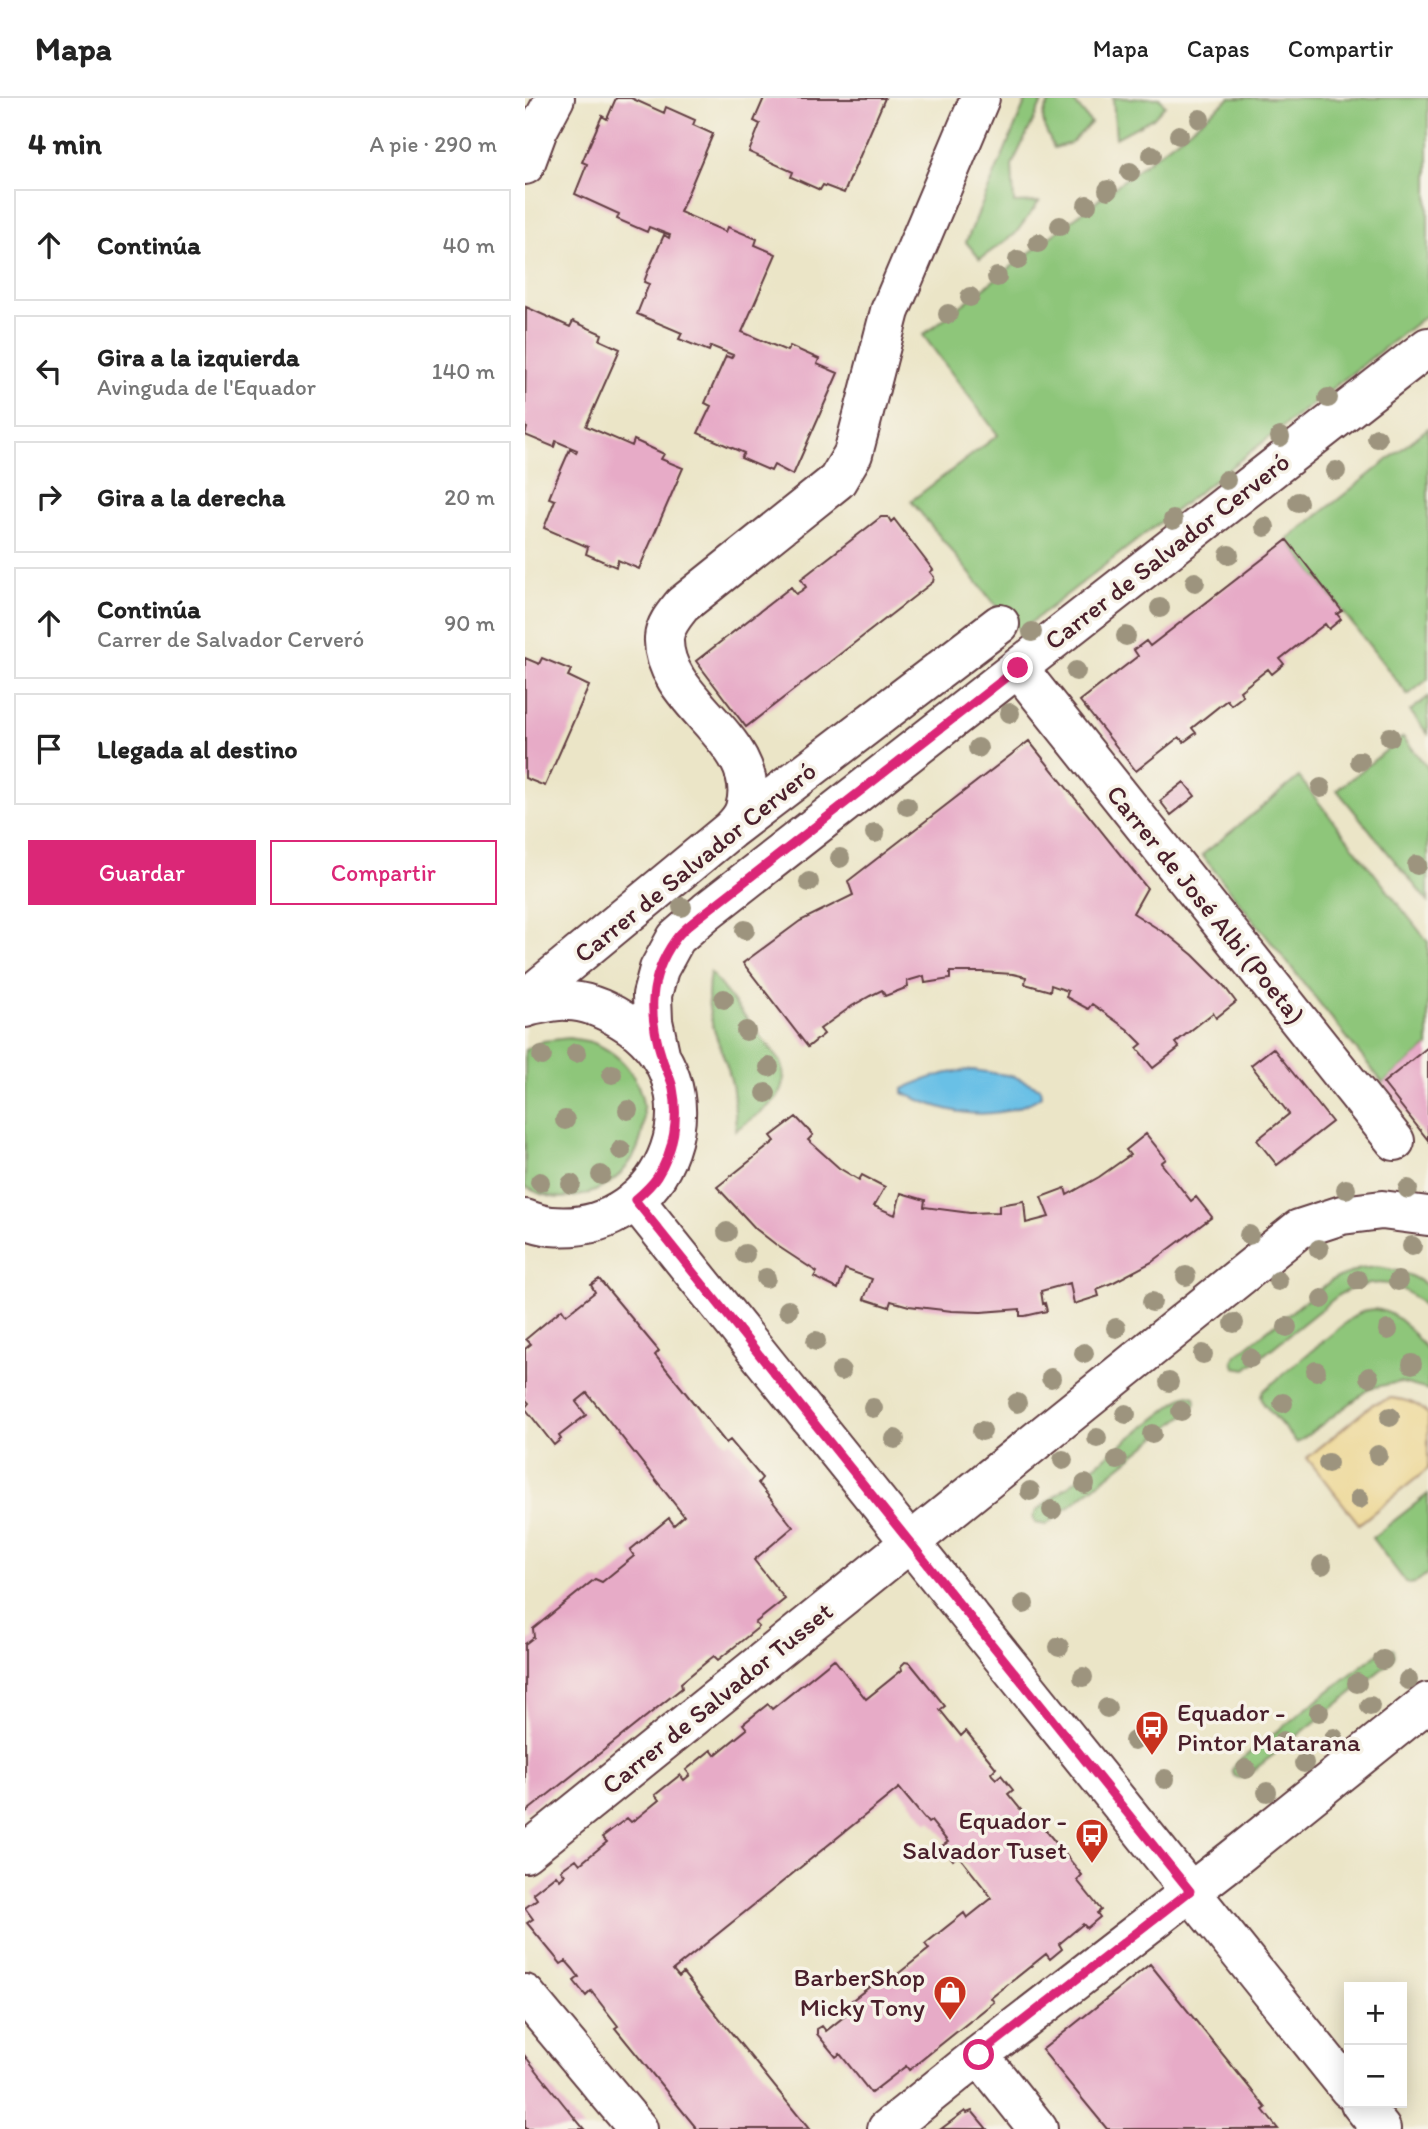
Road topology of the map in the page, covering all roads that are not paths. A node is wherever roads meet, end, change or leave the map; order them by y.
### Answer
1 (980, 98) edge
2 (539, 113) edge
3 (525, 165) edge
4 (1428, 347) edge
5 (1000, 624) dead end
6 (1018, 668) junction
7 (730, 830) junction
8 (525, 999) edge
9 (525, 1008) edge
10 (661, 1058) junction
11 (1395, 1141) dead end
12 (635, 1200) junction
13 (1428, 1216) edge
14 (525, 1219) edge
15 (910, 1542) junction
16 (1428, 1702) edge
17 (525, 1853) edge
18 (1190, 1891) junction
19 (525, 1994) edge
20 (979, 2055) junction
21 (1344, 2083) edge
22 (1364, 2108) edge
23 (638, 2129) edge
24 (887, 2129) edge
25 (1038, 2129) edge
26 (1381, 2129) edge

1 - 7 street
2 - 3 street
4 - 6 street, Carrer de Salvador Cerveró
5 - 7 street, Carrer de Salvador Cerveró
6 - 10 street, Carrer de Salvador Cerveró
6 - 11 street, Carrer de José Albi (Poeta)
7 - 8 street, Carrer de Salvador Cerveró
9 - 10 street
10 - 12 street
12 - 14 street
12 - 15 street
13 - 15 street, Carrer de Salvador Tusset
15 - 17 street, Carrer de Salvador Tusset
15 - 18 street
16 - 18 street
18 - 20 street
18 - 21 street
19 - 23 street
20 - 24 street
20 - 25 street
22 - 26 street

